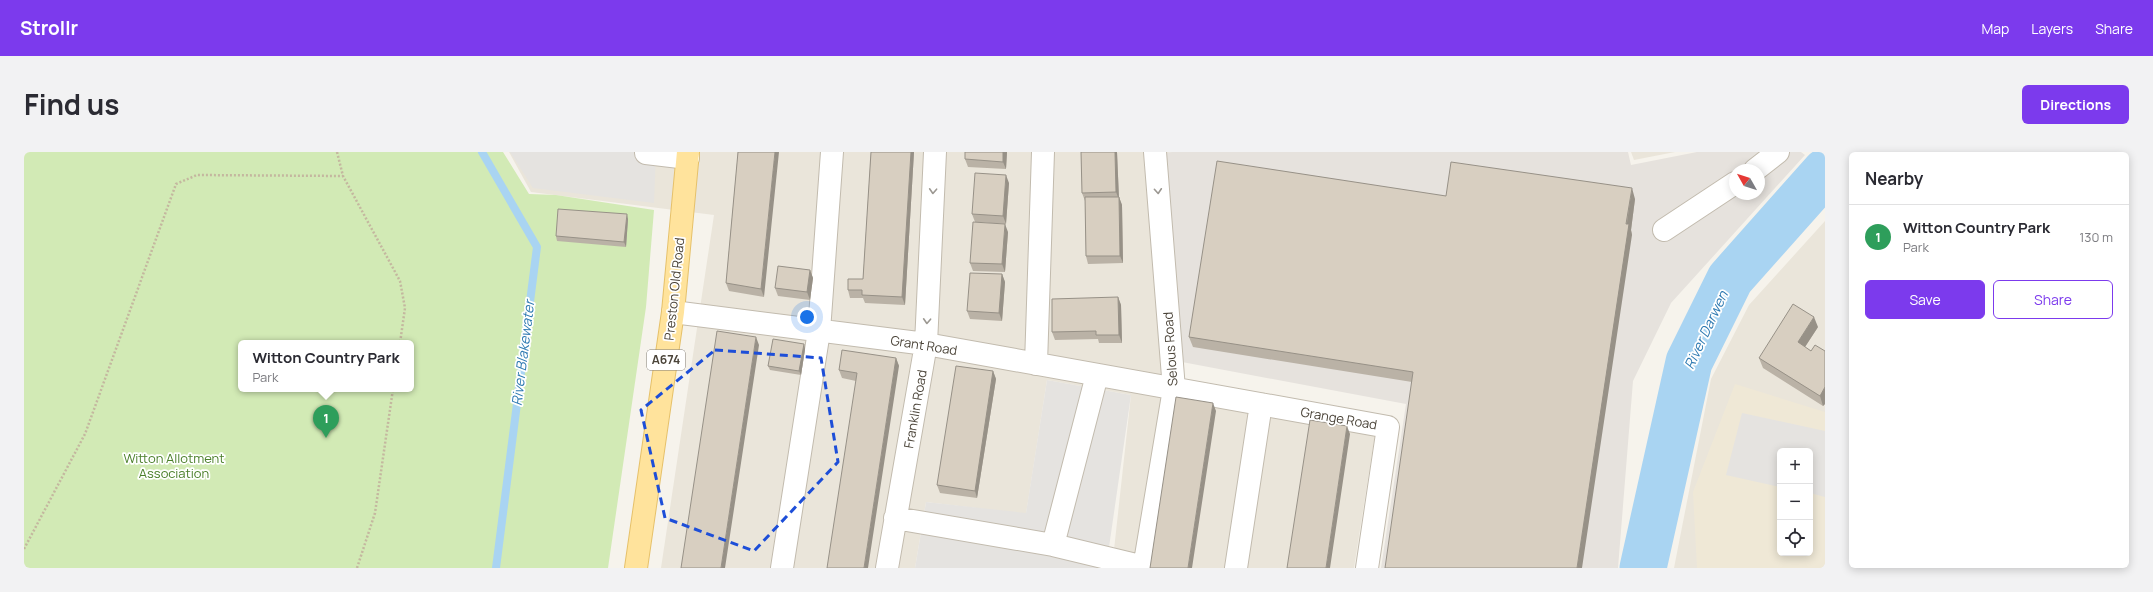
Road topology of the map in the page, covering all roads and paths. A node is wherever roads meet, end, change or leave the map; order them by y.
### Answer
1 (337, 152) edge
2 (832, 152) edge
3 (935, 152) edge
4 (1043, 152) edge
5 (1156, 152) edge
6 (1778, 152) edge
7 (646, 153) edge
8 (688, 155) edge
9 (1763, 164) edge
10 (343, 176) junction
11 (1729, 187) edge
12 (1664, 230) dead end
13 (673, 312) junction
14 (819, 331) junction
15 (400, 340) edge
16 (926, 344) junction
17 (1036, 364) junction
18 (1097, 375) junction
19 (1174, 389) junction
20 (393, 392) edge
21 (1261, 404) junction
22 (896, 518) junction
23 (1053, 545) junction
24 (24, 549) edge
25 (357, 568) edge
26 (636, 568) edge
27 (782, 568) edge
28 (887, 568) edge
29 (1144, 568) edge
30 (1236, 568) edge
31 (1366, 568) edge

1 - 10 path
2 - 14 street
3 -> 16 street, Franklin Road
4 - 17 street
5 -> 19 street, Selous Road
6 - 9 street
7 - 8 street
8 - 13 main road, Preston Old Road / A674
10 - 15 path
10 - 24 path
11 - 12 street
13 - 14 street, Grant Road
13 - 26 main road, Preston Old Road / A674
14 - 16 street, Grant Road
14 - 27 street
16 - 17 street, Grant Road
16 - 22 street, Franklin Road
17 - 18 street, Grant Road
18 - 19 street, Grant Road
18 - 23 street
19 - 21 street, Grange Road
19 - 29 street, Selous Road
20 - 25 path
21 - 30 street
21 - 31 street, Grange Road
22 - 23 street
22 - 28 street, Franklin Road
23 - 29 street

